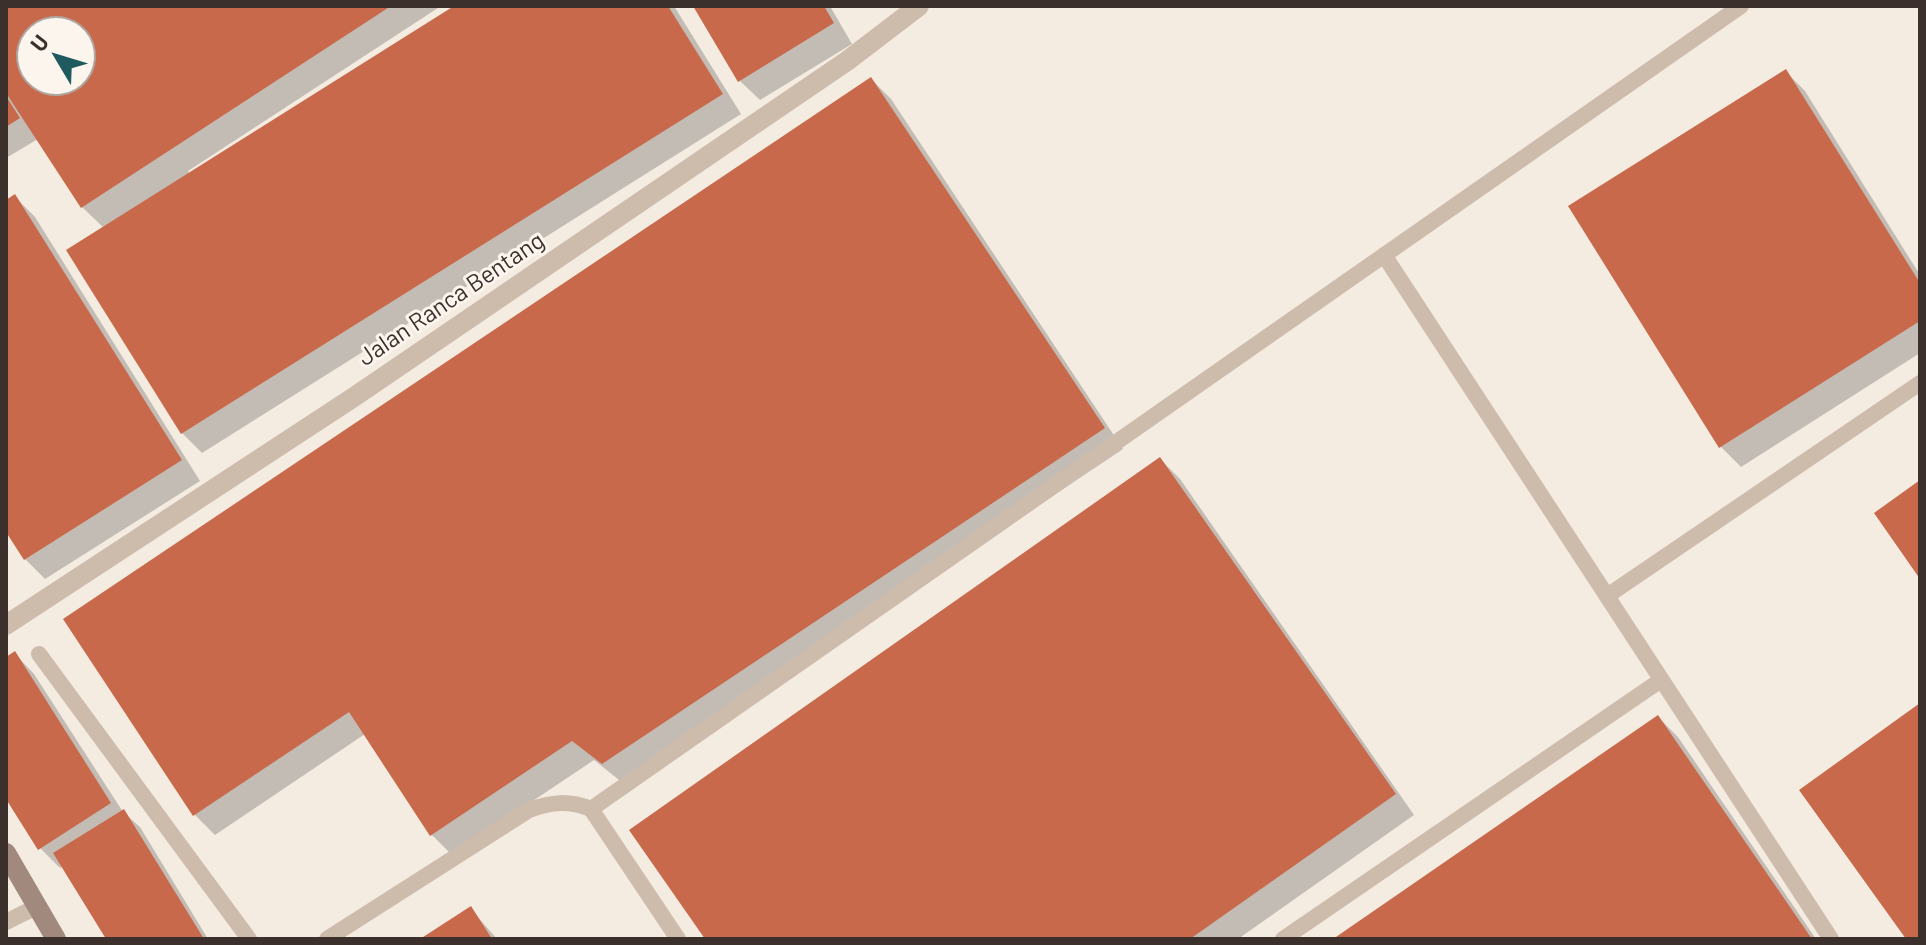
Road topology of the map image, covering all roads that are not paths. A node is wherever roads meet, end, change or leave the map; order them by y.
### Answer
1 (919, 6) edge
2 (1741, 6) edge
3 (1384, 255) junction
4 (1920, 383) edge
5 (1607, 596) junction
6 (6, 625) edge
7 (39, 654) dead end
8 (1661, 680) junction
9 (591, 809) junction
10 (6, 853) edge
11 (38, 906) junction
12 (6, 922) edge
13 (56, 939) edge
14 (249, 939) edge
15 (327, 939) edge
16 (678, 939) edge
17 (1283, 939) edge
18 (1831, 939) edge

1 - 6 street, Jalan Ranca Bentang
2 - 3 lane
3 - 5 lane
3 - 9 lane
4 - 5 lane
5 - 8 lane
7 - 14 lane
8 - 17 lane
8 - 18 lane
9 - 15 lane
9 - 16 lane
10 - 11 main road
11 - 12 lane
11 - 13 main road

